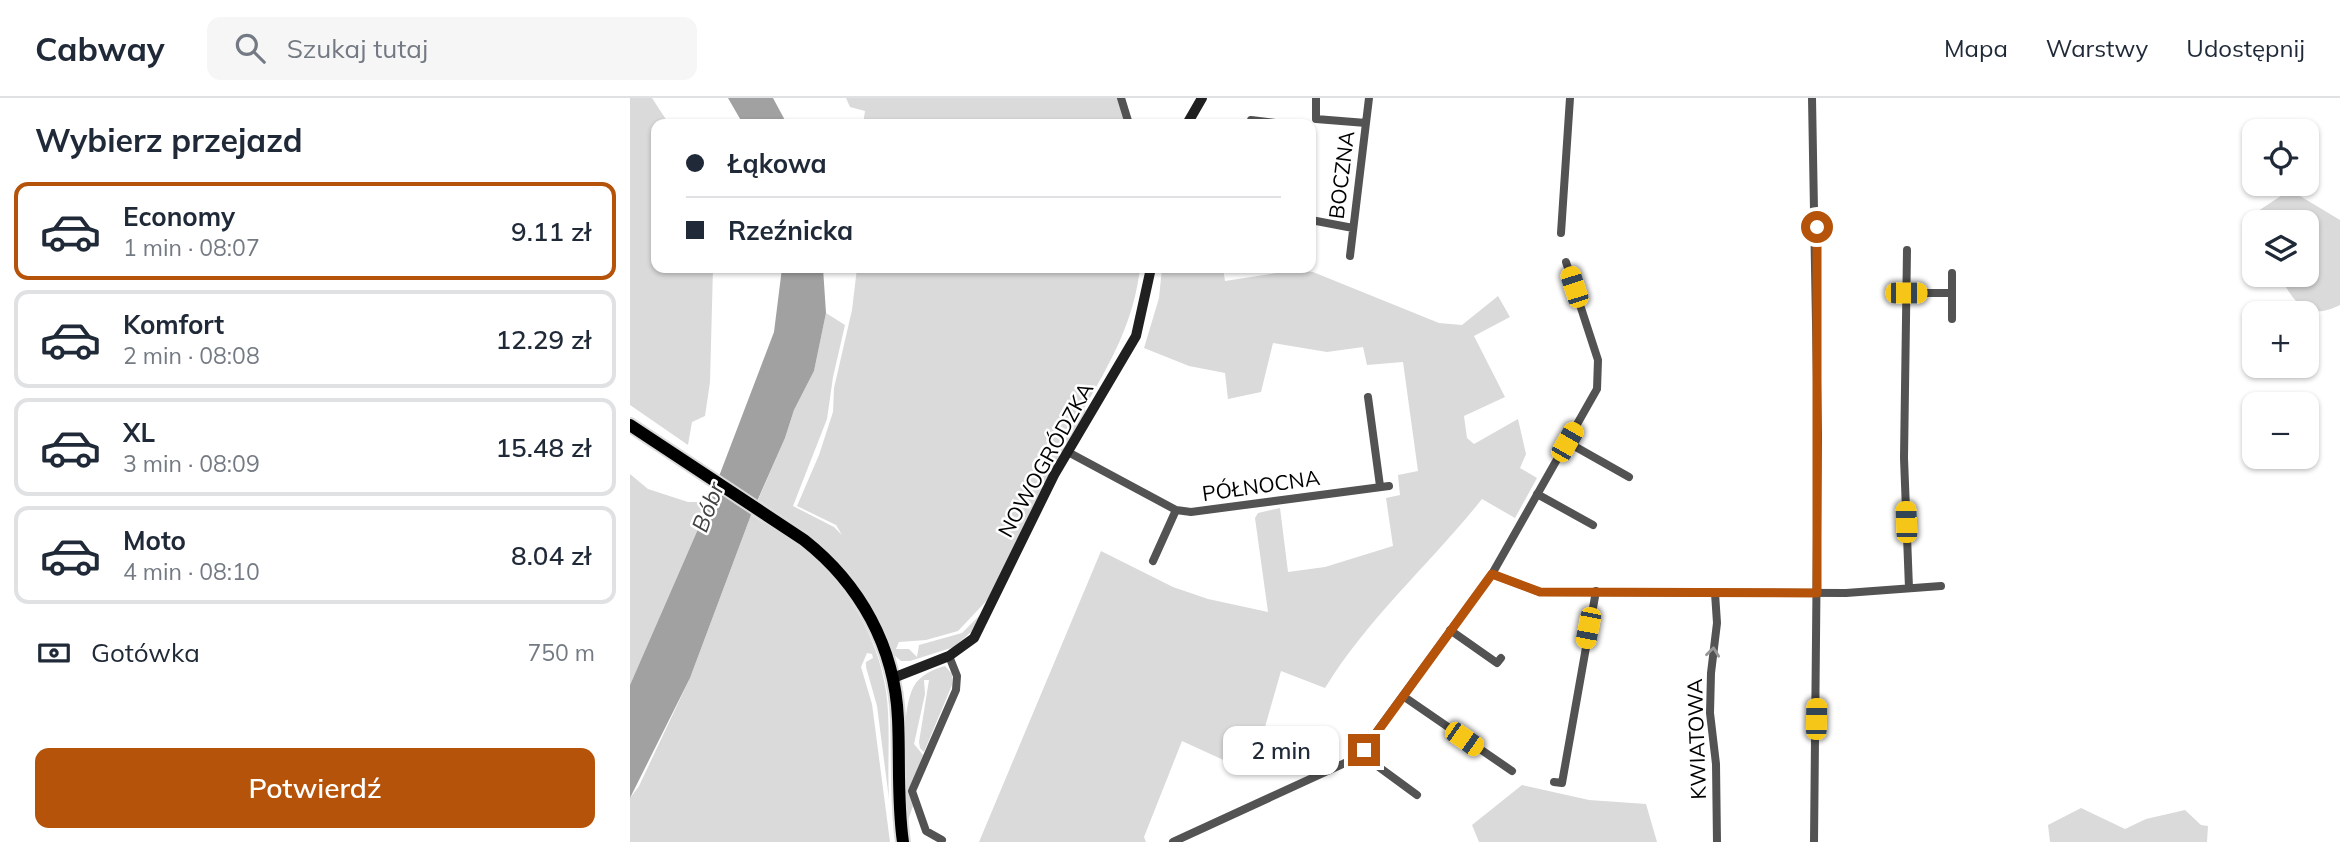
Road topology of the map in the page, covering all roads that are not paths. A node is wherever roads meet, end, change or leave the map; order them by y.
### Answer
1 (1121, 98) edge
2 (1202, 98) edge
3 (1316, 98) edge
4 (1369, 98) edge
5 (1570, 98) edge
6 (1812, 98) edge
7 (1127, 119) edge
8 (1190, 119) edge
9 (1314, 119) edge
10 (1316, 122) edge
11 (1366, 123) junction
12 (1316, 221) edge
13 (1353, 228) junction
14 (1561, 233) dead end
15 (1907, 250) dead end
16 (1350, 256) dead end
17 (1566, 262) dead end
18 (1150, 273) edge
19 (1952, 273) dead end
20 (1906, 293) junction
21 (1952, 293) junction
22 (1952, 319) dead end
23 (1368, 397) dead end
24 (630, 425) edge
25 (1567, 442) junction
26 (1068, 452) junction
27 (1629, 477) dead end
28 (1537, 494) junction
29 (1175, 510) junction
30 (1593, 524) dead end
31 (1153, 561) dead end
32 (1492, 574) junction
33 (1941, 586) dead end
34 (1909, 588) junction
35 (1596, 591) junction
36 (1715, 593) junction
37 (1817, 593) junction
38 (1450, 631) junction
39 (948, 656) junction
40 (1501, 658) dead end
41 (893, 678) junction
42 (1403, 696) junction
43 (1364, 750) junction
44 (1511, 771) dead end
45 (1554, 782) dead end
46 (1417, 795) dead end
47 (942, 840) edge
48 (903, 842) edge
49 (1173, 842) edge
50 (1717, 842) edge
51 (1814, 842) edge

1 - 7 street
2 - 8 main road
3 - 9 street
4 - 11 street, BOCZNA
5 - 14 street
6 - 37 street
10 - 11 street
11 - 13 street, BOCZNA
12 - 13 street
13 - 16 street, BOCZNA
15 - 20 street
17 - 25 street
18 - 26 main road, NOWOGRÓDZKA
19 - 21 street
20 - 21 street
20 - 34 street
21 - 22 street
23 - 29 street, PÓŁNOCNA
24 - 41 main road
25 - 27 street
25 - 28 street
26 - 29 street, PÓŁNOCNA
26 - 39 main road, NOWOGRÓDZKA
28 - 30 street
28 - 32 street
29 - 31 street
32 - 35 street
32 - 38 street
33 - 34 street
34 - 37 street
35 - 36 street
35 - 45 street
36 - 37 street
50 -> 36 street, KWIATOWA
37 - 51 street
38 - 40 street
38 - 42 street
39 - 41 main road, NOWOGRÓDZKA
39 - 47 street
41 - 48 main road
42 - 43 street
42 - 44 street
43 - 46 street
43 - 49 street

